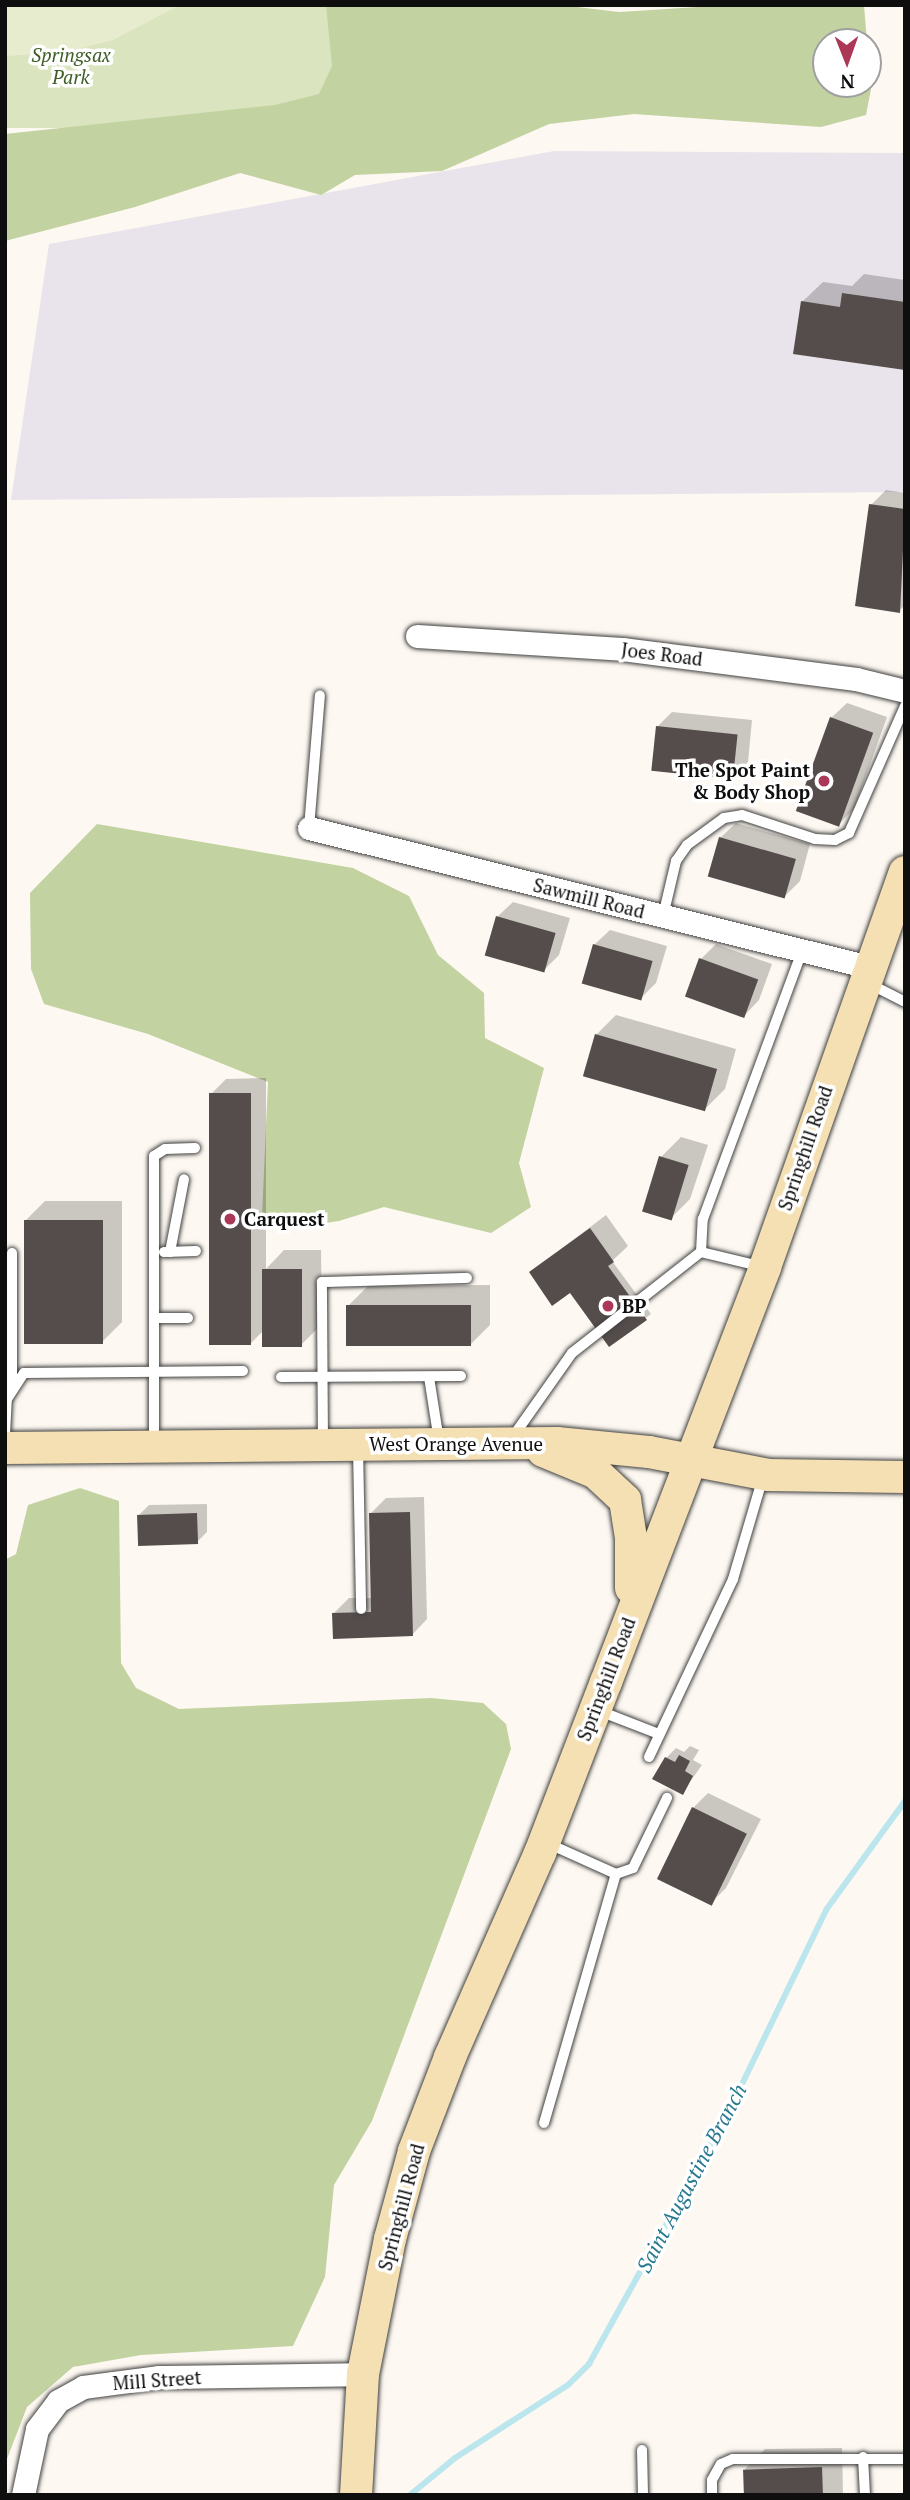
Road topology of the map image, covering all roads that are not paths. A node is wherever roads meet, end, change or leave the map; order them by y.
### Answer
1 (417, 636) dead end
2 (905, 691) edge
3 (320, 695) dead end
4 (905, 706) edge
5 (309, 828) joint
6 (905, 872) edge
7 (663, 916) junction
8 (802, 951) junction
9 (867, 974) junction
10 (905, 1002) edge
11 (195, 1148) dead end
12 (184, 1179) dead end
13 (196, 1251) dead end
14 (170, 1252) junction
15 (701, 1252) junction
16 (12, 1253) dead end
17 (154, 1253) junction
18 (765, 1267) junction
19 (467, 1278) dead end
20 (154, 1318) junction
21 (188, 1318) dead end
22 (243, 1371) dead end
23 (154, 1372) junction
24 (461, 1376) dead end
25 (281, 1377) dead end
26 (323, 1377) junction
27 (429, 1377) junction
28 (12, 1392) junction
29 (5, 1434) edge
30 (509, 1443) junction
31 (323, 1444) junction
32 (358, 1444) junction
33 (440, 1444) junction
34 (154, 1446) junction
35 (5, 1448) edge
36 (688, 1460) junction
37 (764, 1474) junction
38 (905, 1477) edge
39 (361, 1609) dead end
40 (630, 1614) junction
41 (595, 1710) junction
42 (659, 1734) junction
43 (649, 1757) dead end
44 (667, 1798) dead end
45 (544, 1842) junction
46 (616, 1874) junction
47 (544, 2123) dead end
48 (363, 2374) junction
49 (642, 2450) dead end
50 (863, 2457) junction
51 (905, 2459) edge
52 (23, 2495) edge
53 (356, 2495) edge
54 (643, 2495) edge
55 (712, 2495) edge
56 (865, 2495) edge

1 - 2 street, Joes Road
3 - 5 lane
4 - 7 lane
5 - 7 street, Sawmill Road
6 - 9 main road, Springhill Road
7 - 8 street, Sawmill Road
8 - 9 street, Sawmill Road
8 - 15 lane
9 - 10 lane
9 - 18 main road, Springhill Road
11 - 17 lane
12 - 14 lane
13 - 14 lane
14 - 17 lane
15 - 18 lane
15 - 30 lane
16 - 28 lane
17 - 20 lane
18 - 36 main road, Springhill Road
19 - 26 lane
20 - 21 lane
20 - 23 lane
22 - 23 lane
23 - 28 lane
23 - 34 lane
24 - 27 lane
25 - 26 lane
26 - 27 lane
26 - 31 lane
27 - 33 lane
28 - 29 lane
30 - 33 main road, West Orange Avenue
30 - 36 main road, West Orange Avenue
30 - 40 main road
31 - 32 main road, West Orange Avenue
31 - 34 main road, West Orange Avenue
32 - 33 main road, West Orange Avenue
32 - 39 lane
34 - 35 main road, West Orange Avenue
36 - 37 main road, West Orange Avenue
36 - 40 main road, Springhill Road
37 - 38 main road, West Orange Avenue
37 - 42 lane
40 - 41 main road, Springhill Road
41 - 42 lane
41 - 45 main road, Springhill Road
42 - 43 lane
44 - 46 lane
45 - 46 lane
45 - 48 main road, Springhill Road
46 - 47 lane
48 - 52 street, Mill Street
48 - 53 main road, Springhill Road
49 - 54 lane
50 - 51 lane
50 - 55 lane
50 - 56 lane

